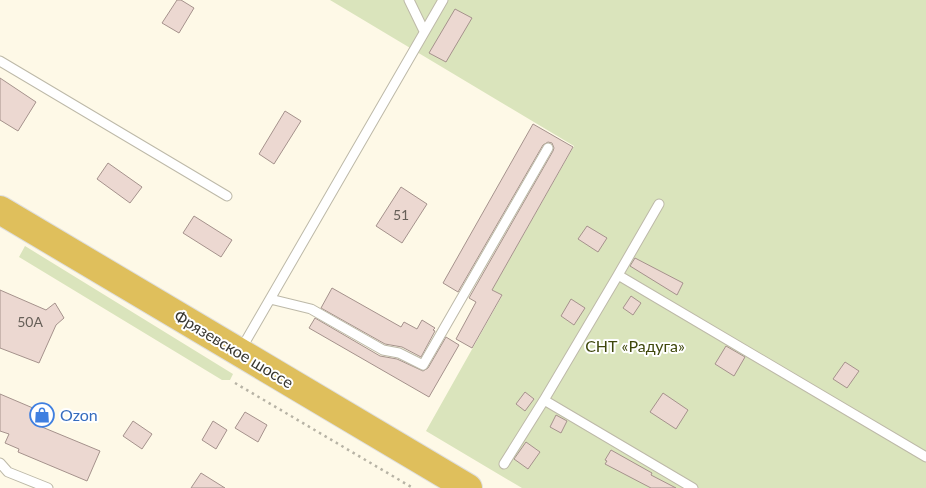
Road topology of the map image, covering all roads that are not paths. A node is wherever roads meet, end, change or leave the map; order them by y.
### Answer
1 (409, 0) edge
2 (443, 0) edge
3 (424, 31) junction
4 (0, 61) edge
5 (548, 148) dead end
6 (227, 196) dead end
7 (658, 204) dead end
8 (0, 210) edge
9 (618, 275) junction
10 (270, 299) junction
11 (240, 352) junction
12 (544, 400) junction
13 (926, 457) edge
14 (0, 463) edge
15 (504, 464) dead end
16 (48, 488) edge
17 (468, 488) edge
18 (693, 488) edge

1 - 3 lane
2 - 3 lane
3 - 10 lane
4 - 6 lane
5 - 10 lane
7 - 9 lane
8 - 11 highway, Фрязевское шоссе
9 - 12 lane
9 - 13 lane
10 - 11 lane
11 - 17 highway, Фрязевское шоссе
12 - 15 lane
12 - 18 lane
14 - 16 lane

